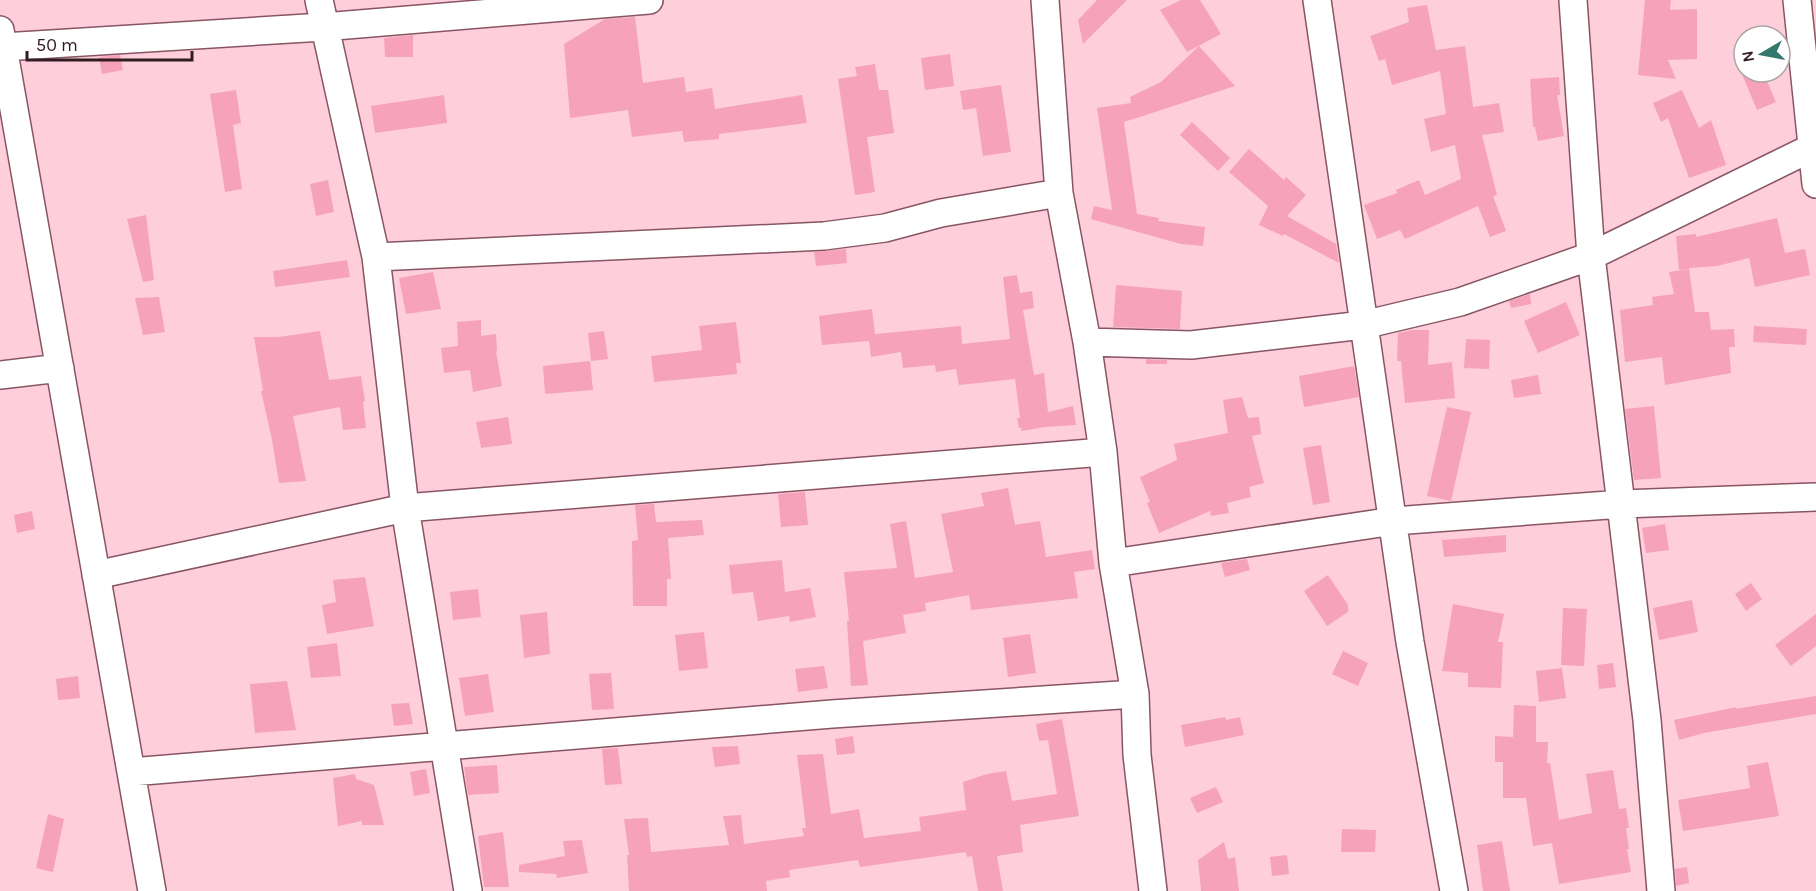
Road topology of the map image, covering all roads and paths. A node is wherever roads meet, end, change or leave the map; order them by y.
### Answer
1 (319, 0) edge
2 (649, 0) edge
3 (1045, 0) edge
4 (1317, 0) edge
5 (1573, 0) edge
6 (1797, 0) edge
7 (323, 27) junction
8 (2, 39) edge
9 (1809, 47) edge
10 (1811, 148) junction
11 (1816, 184) edge
12 (1059, 193) junction
13 (1591, 256) junction
14 (376, 257) junction
15 (1363, 325) junction
16 (1087, 342) junction
17 (60, 368) junction
18 (0, 375) edge
19 (1103, 452) junction
20 (1816, 497) edge
21 (1622, 504) junction
22 (405, 508) junction
23 (1394, 521) junction
24 (1113, 563) junction
25 (96, 575) junction
26 (1135, 694) junction
27 (443, 747) junction
28 (131, 772) junction
29 (152, 891) edge
30 (468, 891) edge
31 (1153, 891) edge
32 (1454, 891) edge
33 (1661, 891) edge

1 - 7 street
2 - 7 street
3 - 12 street
4 - 15 street
5 - 13 street
6 - 9 street
7 - 8 street
7 - 14 street
8 - 17 street
9 - 10 street
10 - 11 street
10 - 13 street
12 - 14 street
12 - 16 street
13 - 15 street
13 - 21 street
14 - 22 street
15 - 16 street
15 - 23 street
16 - 19 street
17 - 18 street
17 - 25 street
19 - 22 street
19 - 24 street
20 - 21 street
21 - 23 street
21 - 33 street
22 - 25 street
22 - 27 street
23 - 24 street
23 - 32 street
24 - 26 street
25 - 28 street
26 - 27 street
26 - 31 street
27 - 28 street
27 - 30 street
28 - 29 street

